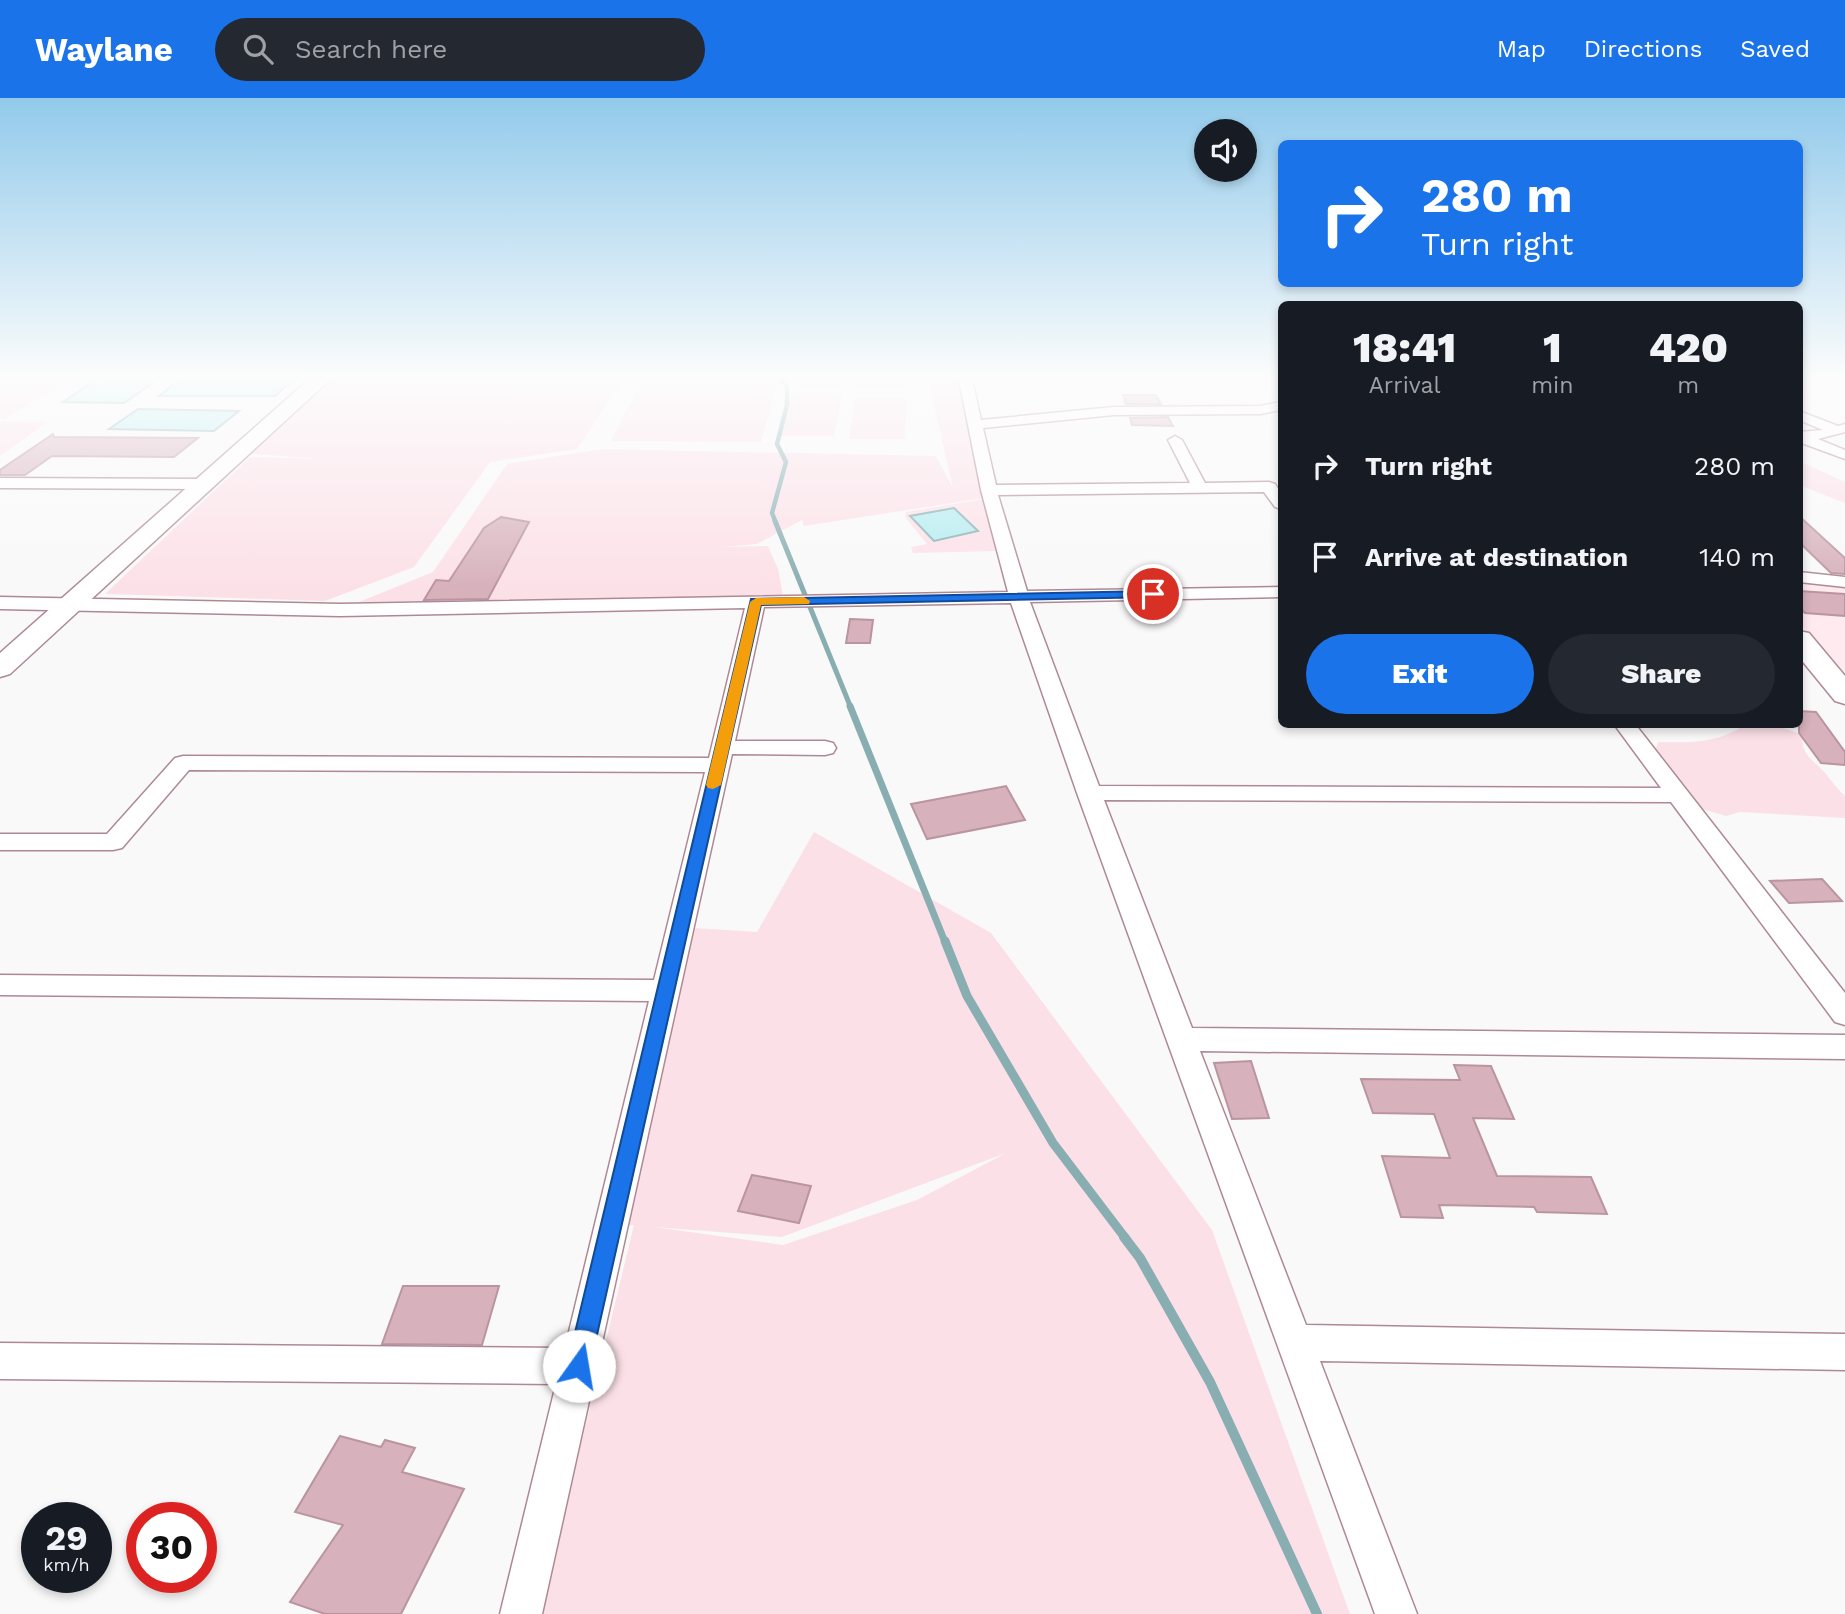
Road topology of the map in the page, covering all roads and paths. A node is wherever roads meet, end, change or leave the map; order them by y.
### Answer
1 (247, 446) edge
2 (979, 446) edge
3 (1178, 446) edge
4 (1823, 446) edge
5 (1845, 455) edge
6 (0, 483) edge
7 (205, 484) junction
8 (1200, 488) junction
9 (989, 490) junction
10 (1278, 500) edge
11 (1803, 577) edge
12 (1845, 582) edge
13 (1278, 592) edge
14 (1017, 597) junction
15 (756, 602) junction
16 (0, 603) edge
17 (69, 606) junction
18 (1803, 644) edge
19 (0, 668) edge
20 (1845, 695) edge
21 (1627, 728) edge
22 (825, 748) dead end
23 (720, 756) junction
24 (1089, 793) junction
25 (1678, 795) junction
26 (0, 842) edge
27 (0, 985) edge
28 (665, 991) junction
29 (1845, 1014) edge
30 (1181, 1039) junction
31 (1845, 1047) edge
32 (1294, 1343) junction
33 (1845, 1352) edge
34 (0, 1362) edge
35 (579, 1366) junction
36 (521, 1614) edge
37 (1395, 1614) edge

1 - 7 street
2 - 9 street
3 - 8 street
4 - 5 street
6 - 7 street
7 - 17 street
8 - 9 street
8 - 10 street
9 - 14 street
11 - 12 street
13 - 14 street
14 - 15 street
14 - 24 street
15 - 17 street
15 - 23 street
16 - 17 street
17 - 19 street
18 - 20 street
21 - 25 street
22 - 23 street
23 - 26 street
23 - 28 street
24 - 25 street
24 - 30 street
25 - 29 street
27 - 28 street
28 - 35 street
30 - 31 street
30 - 32 street
32 - 33 street
32 - 37 street
34 - 35 street
35 - 36 street

